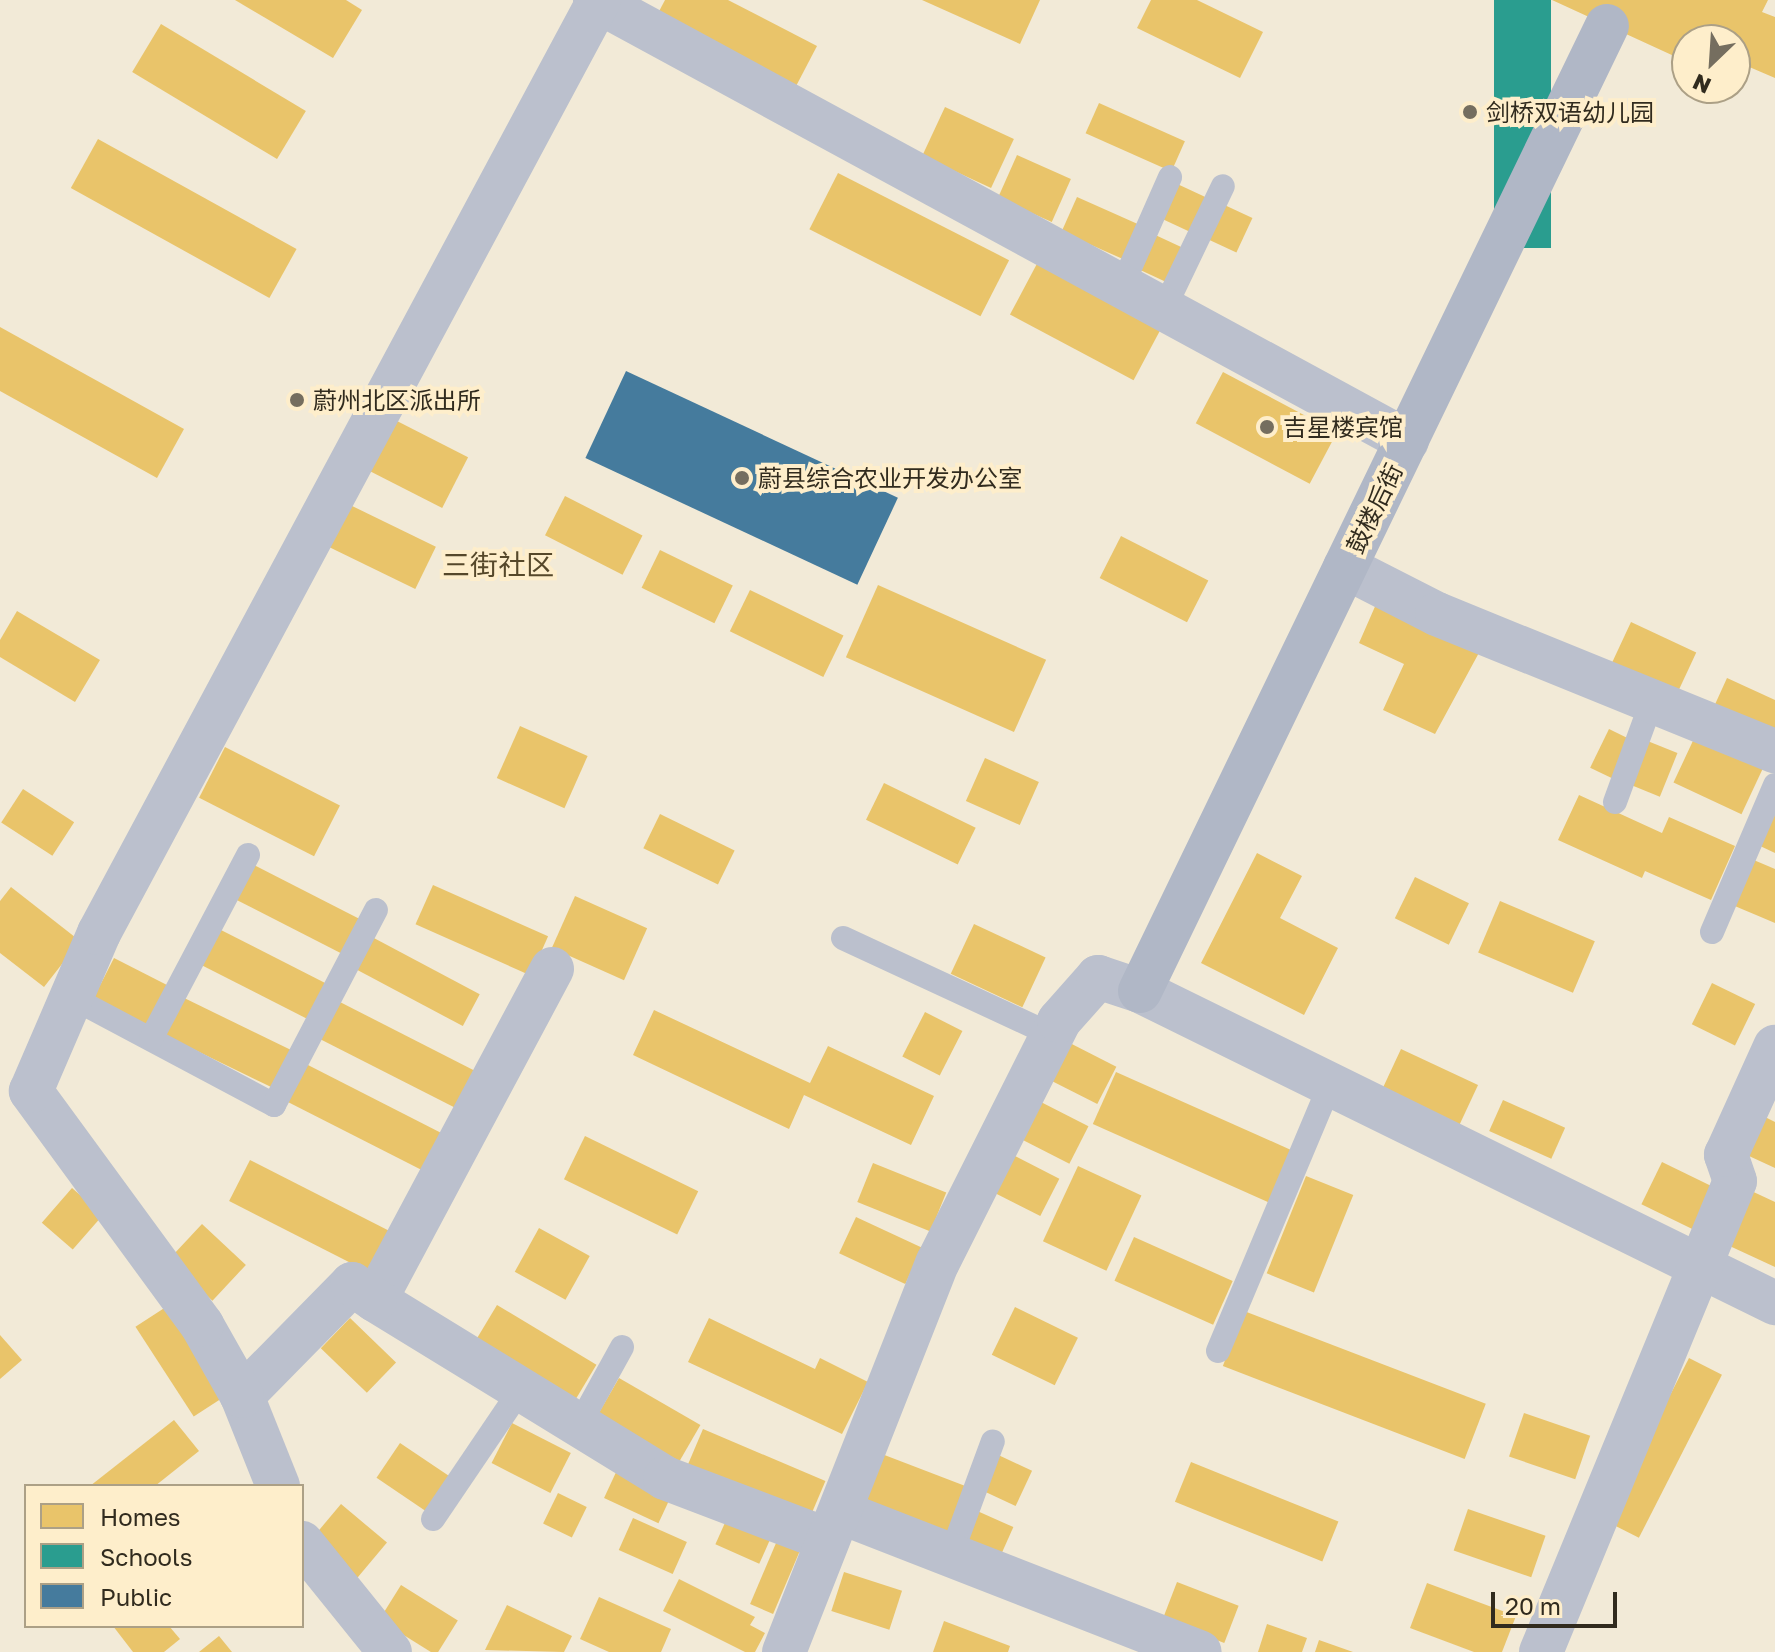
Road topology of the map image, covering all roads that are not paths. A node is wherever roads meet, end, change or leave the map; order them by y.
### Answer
1 (597, 1) edge
2 (1607, 26) dead end
3 (1170, 177) dead end
4 (1223, 186) dead end
5 (1122, 286) junction
6 (1164, 309) junction
7 (1407, 441) junction
8 (1345, 567) junction
9 (1652, 701) junction
10 (1775, 751) edge
11 (1775, 785) edge
12 (1615, 802) dead end
13 (248, 855) dead end
14 (376, 910) dead end
15 (1712, 932) dead end
16 (843, 938) dead end
17 (552, 969) dead end
18 (1140, 991) junction
19 (71, 997) junction
20 (1052, 1035) junction
21 (151, 1039) junction
22 (1775, 1047) edge
23 (1330, 1084) junction
24 (1697, 1264) junction
25 (375, 1300) junction
26 (1775, 1303) edge
27 (622, 1347) dead end
28 (1218, 1351) dead end
29 (521, 1389) junction
30 (242, 1396) junction
31 (579, 1425) junction
32 (993, 1441) dead end
33 (277, 1484) edge
34 (433, 1519) dead end
35 (834, 1526) junction
36 (304, 1545) edge
37 (951, 1555) junction
38 (390, 1652) edge
39 (784, 1652) edge
40 (1200, 1652) edge
41 (1541, 1652) edge

1 - 5 street
1 - 19 street
2 - 7 main road, 鼓楼后街
3 - 5 lane
4 - 6 lane
5 - 6 street
6 - 7 street
7 - 8 main road, 鼓楼后街
8 - 9 street
8 - 18 main road, 鼓楼后街
9 - 10 street
9 - 12 lane
11 - 15 lane
13 - 21 lane
14 - 21 lane
16 - 20 lane
17 - 25 street
18 - 20 street
18 - 23 street
19 - 21 lane
19 - 30 street
20 - 35 street
22 - 24 street
23 - 24 street
23 - 28 lane
24 - 26 street
24 - 41 street
25 - 29 street
25 - 30 street
27 - 31 lane
29 - 31 street
29 - 34 lane
30 - 33 street
31 - 35 street
32 - 37 lane
35 - 37 street
35 - 39 street
36 - 38 street
37 - 40 street

